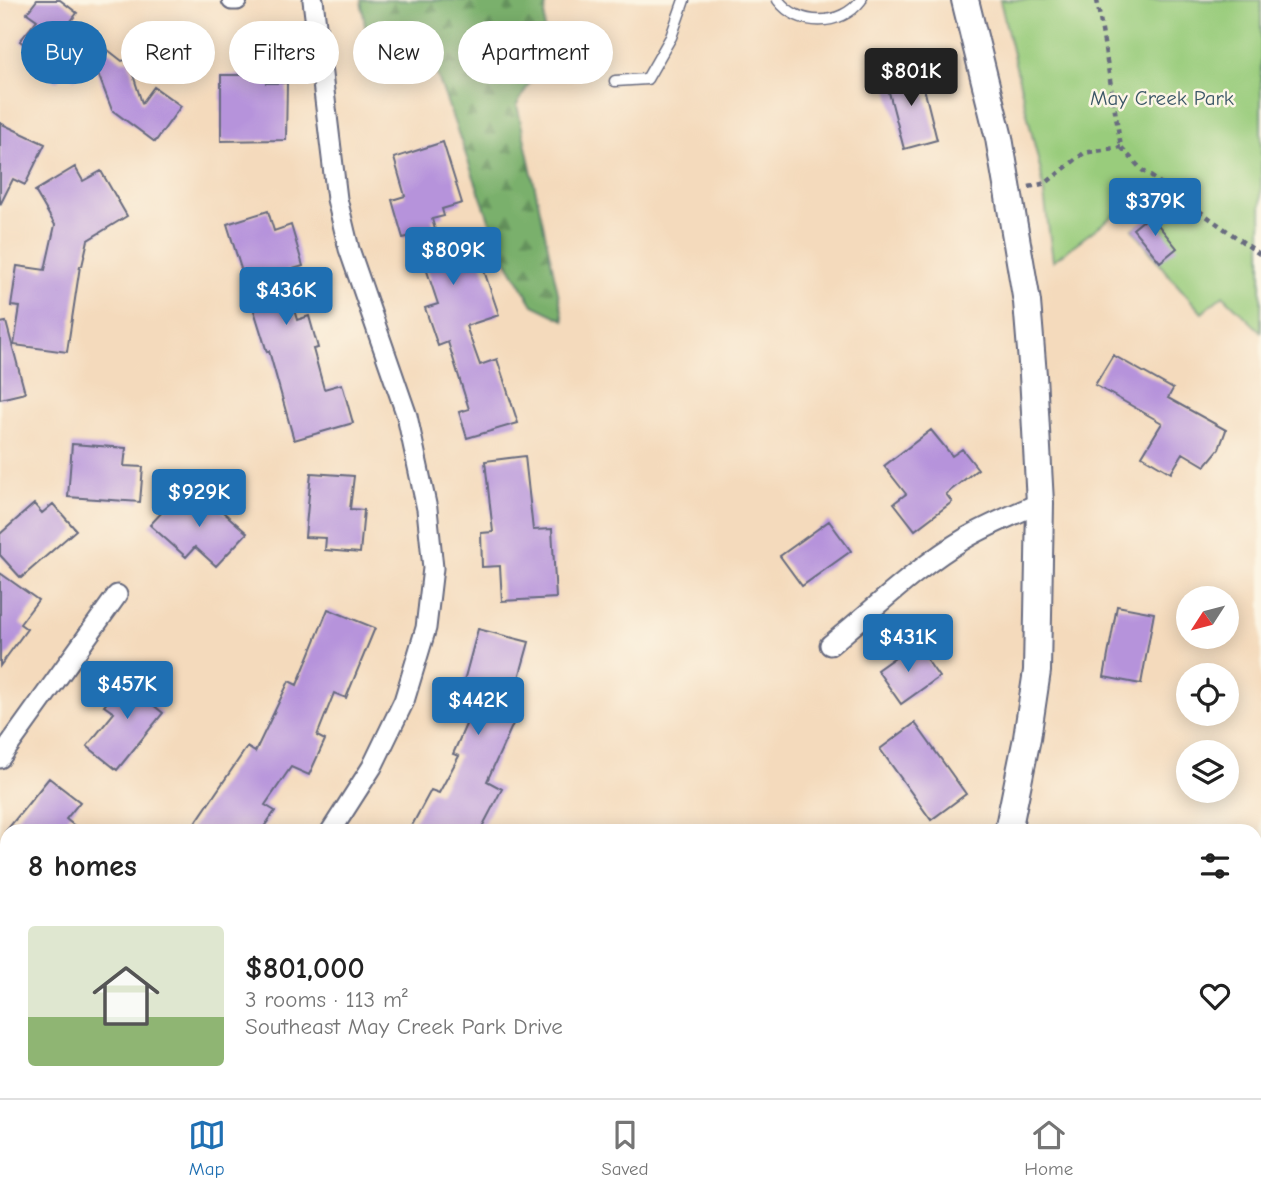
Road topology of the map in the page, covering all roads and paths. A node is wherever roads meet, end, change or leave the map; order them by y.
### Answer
1 (313, 0) edge
2 (684, 0) edge
3 (778, 0) edge
4 (860, 0) edge
5 (965, 0) edge
6 (1097, 0) edge
7 (615, 81) dead end
8 (1121, 147) junction
9 (1008, 191) junction
10 (1261, 255) edge
11 (1040, 503) junction
12 (117, 595) dead end
13 (830, 645) dead end
14 (0, 758) edge
15 (335, 824) edge
16 (1009, 824) edge

1 - 15 street
2 - 7 lane
3 - 4 lane
5 - 9 street
6 - 8 path
8 - 9 path
8 - 10 path
9 - 11 street
11 - 13 street
11 - 16 street
12 - 14 street

